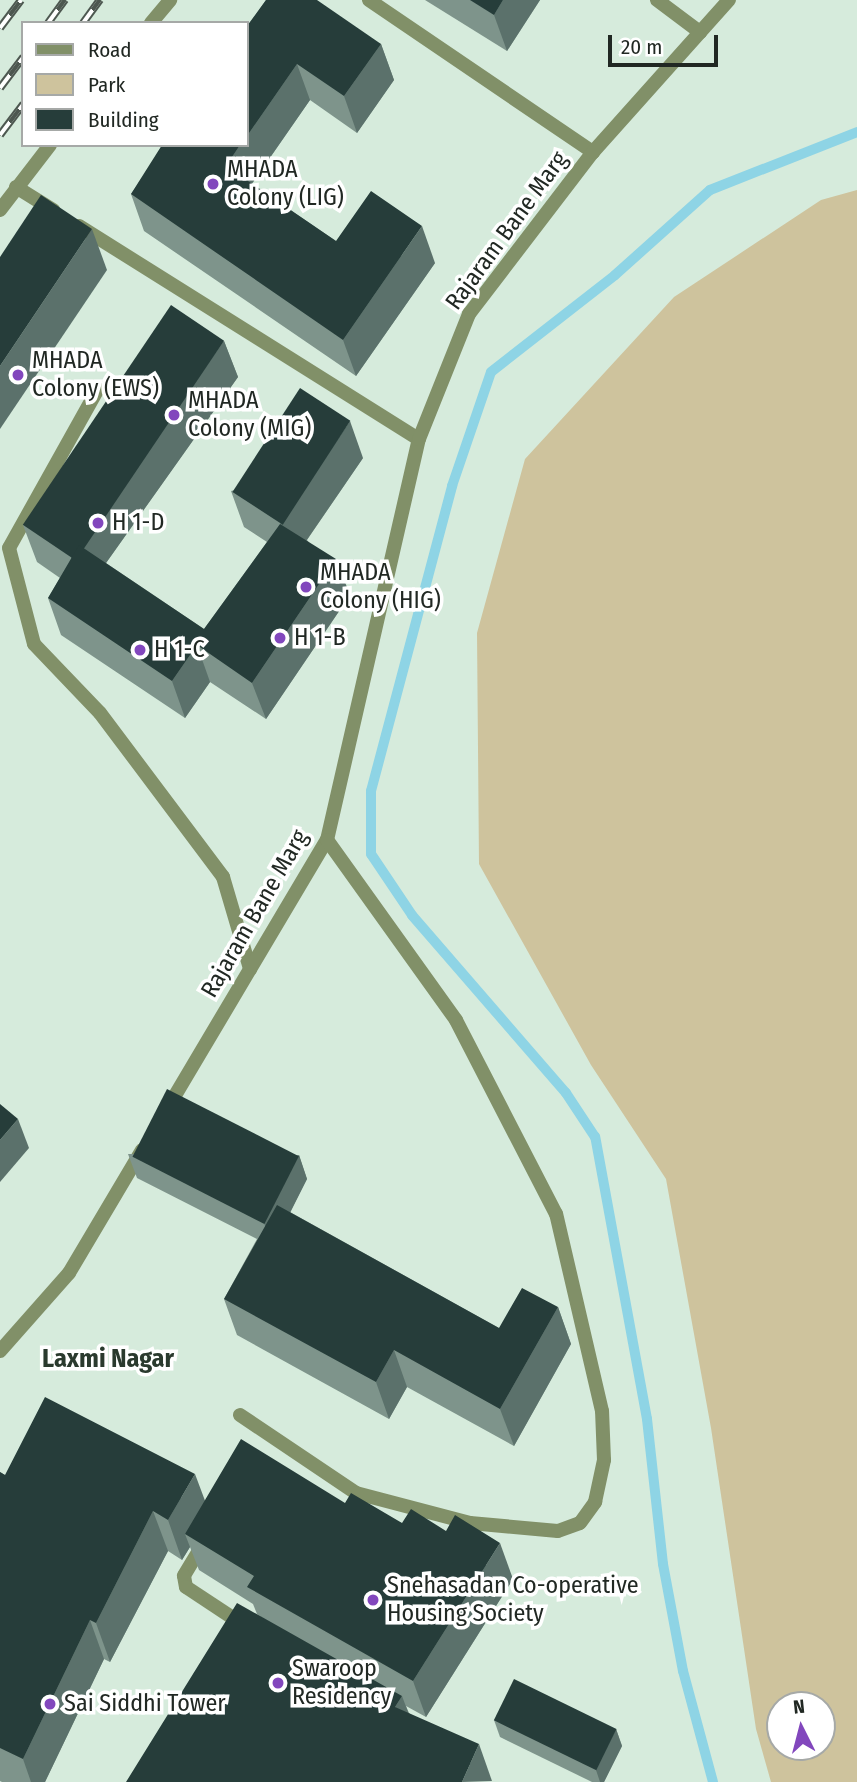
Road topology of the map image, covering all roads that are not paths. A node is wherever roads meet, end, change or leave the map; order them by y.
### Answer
1 (170, 0) edge
2 (369, 0) edge
3 (657, 0) edge
4 (729, 0) edge
5 (153, 21) edge
6 (700, 32) junction
7 (48, 147) edge
8 (593, 152) junction
9 (16, 187) junction
10 (0, 210) edge
11 (99, 387) dead end
12 (419, 439) junction
13 (327, 840) junction
14 (250, 969) junction
15 (0, 1351) edge
16 (240, 1415) dead end
17 (213, 1528) edge
18 (263, 1636) edge

1 - 5 street
2 - 8 street
3 - 6 street
4 - 6 street, Rajaram Bane Marg
6 - 8 street, Rajaram Bane Marg
7 - 9 street
8 - 12 street, Rajaram Bane Marg
9 - 10 street
9 - 12 street
11 - 14 street
12 - 13 street, Rajaram Bane Marg
13 - 14 street, Rajaram Bane Marg
13 - 16 street
14 - 15 street, Rajaram Bane Marg
17 - 18 street

